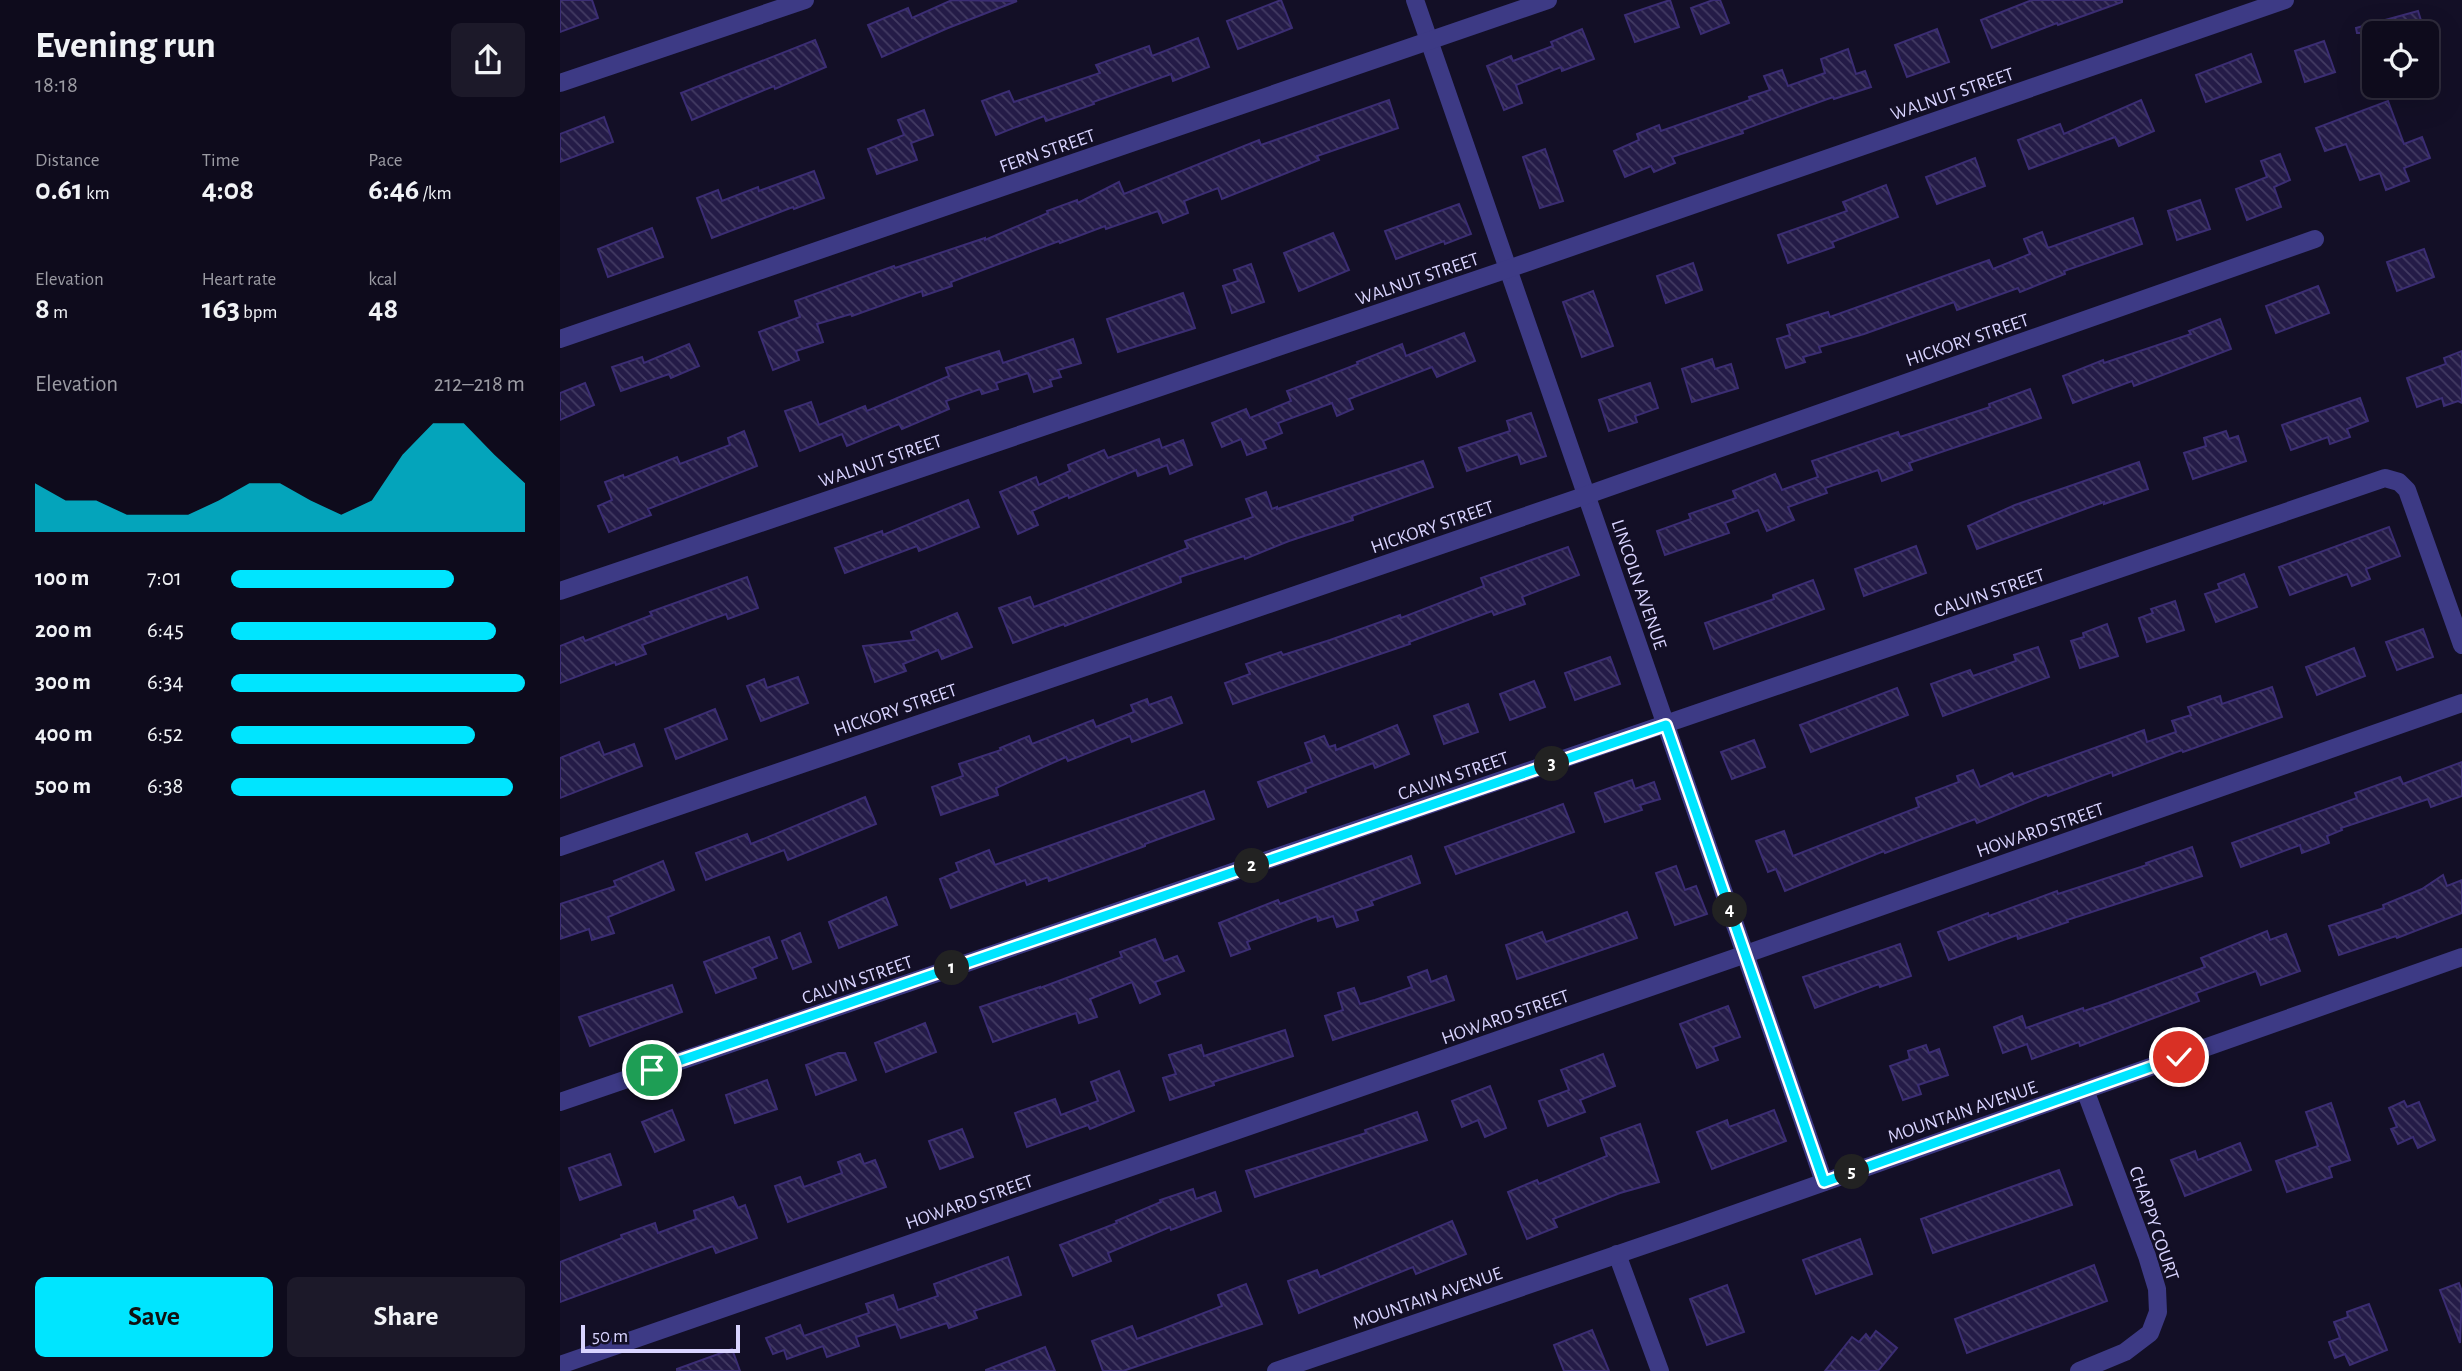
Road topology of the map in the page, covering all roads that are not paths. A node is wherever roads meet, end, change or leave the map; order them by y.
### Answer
1 (805, 0) edge
2 (1415, 0) edge
3 (1548, 0) edge
4 (2285, 0) edge
5 (1429, 42) junction
6 (560, 83) edge
7 (2315, 239) dead end
8 (1508, 269) junction
9 (560, 339) edge
10 (1587, 495) junction
11 (560, 591) edge
12 (2462, 645) edge
13 (2462, 703) edge
14 (1666, 725) junction
15 (560, 846) edge
16 (1746, 954) junction
17 (2462, 957) edge
18 (2085, 1090) junction
19 (560, 1102) edge
20 (1824, 1182) junction
21 (1617, 1254) junction
22 (560, 1365) edge
23 (1276, 1371) edge
24 (1660, 1371) edge
25 (2079, 1371) edge

1 - 6 street
2 - 5 street, LINCOLN AVENUE
3 - 5 street, FERN STREET
4 - 8 street, WALNUT STREET
5 - 8 street, LINCOLN AVENUE
5 - 9 street, FERN STREET
7 - 10 street, HICKORY STREET
8 - 10 street, LINCOLN AVENUE
8 - 11 street, WALNUT STREET
10 - 14 street, LINCOLN AVENUE
10 - 15 street, HICKORY STREET
12 - 14 street, CALVIN STREET
13 - 16 street, HOWARD STREET
14 - 16 street, LINCOLN AVENUE
14 - 19 street, CALVIN STREET
16 - 20 street, LINCOLN AVENUE
16 - 22 street, HOWARD STREET
17 - 18 street, MOUNTAIN AVENUE
18 - 20 street, MOUNTAIN AVENUE
18 - 25 street, CHAPPY COURT
20 - 21 street, MOUNTAIN AVENUE
21 - 23 street, MOUNTAIN AVENUE
21 - 24 street

